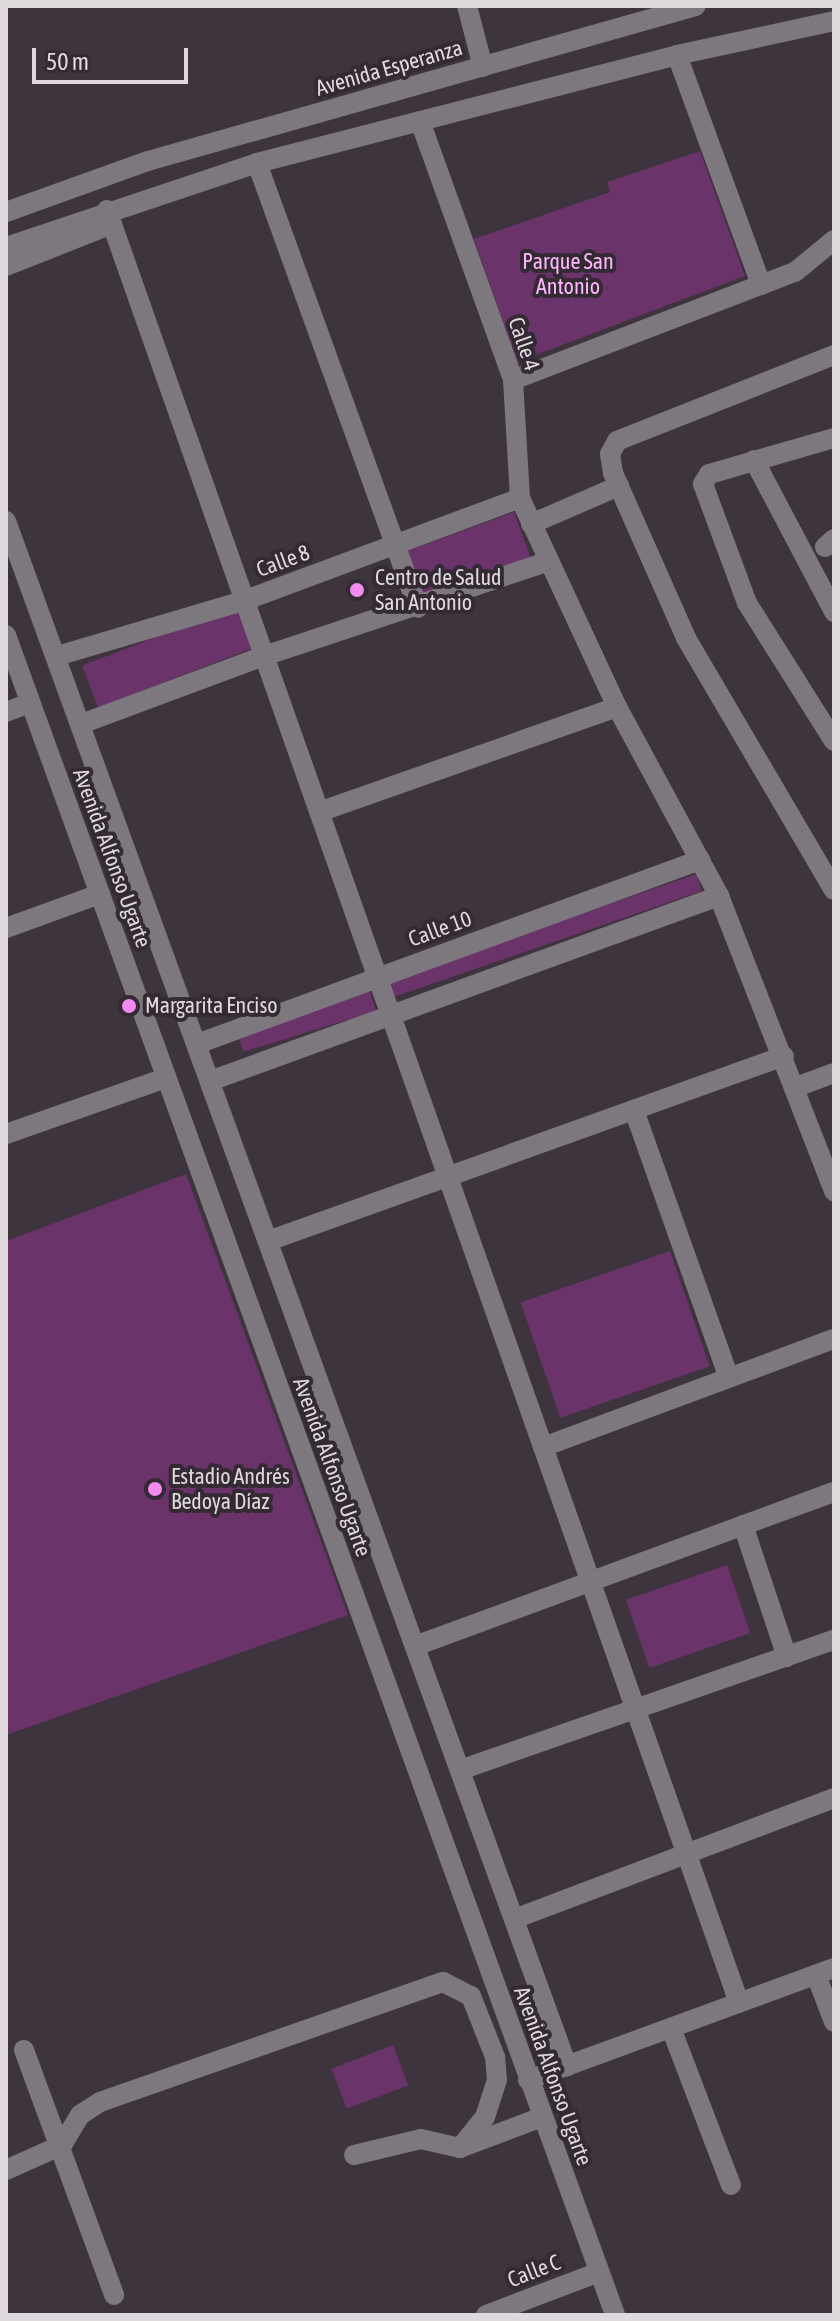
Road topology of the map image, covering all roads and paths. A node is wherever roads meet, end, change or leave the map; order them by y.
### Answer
1 (467, 6) edge
2 (696, 6) edge
3 (834, 21) edge
4 (677, 55) junction
5 (483, 67) junction
6 (420, 121) junction
7 (257, 163) junction
8 (6, 212) edge
9 (110, 217) junction
10 (834, 240) edge
11 (6, 247) edge
12 (6, 266) edge
13 (761, 285) junction
14 (834, 355) edge
15 (513, 380) junction
16 (834, 438) edge
17 (754, 460) junction
18 (619, 486) junction
19 (520, 498) junction
20 (6, 521) edge
21 (531, 524) junction
22 (393, 546) junction
23 (546, 562) junction
24 (246, 600) junction
25 (418, 608) junction
26 (834, 612) edge
27 (6, 635) edge
28 (57, 656) junction
29 (265, 656) junction
30 (30, 703) junction
31 (617, 707) junction
32 (6, 712) edge
33 (81, 724) junction
34 (834, 741) edge
35 (319, 812) junction
36 (700, 860) junction
37 (834, 890) edge
38 (100, 894) junction
39 (719, 896) junction
40 (6, 928) edge
41 (377, 978) junction
42 (390, 1015) junction
43 (197, 1044) junction
44 (784, 1056) junction
45 (834, 1073) edge
46 (166, 1078) junction
47 (210, 1081) junction
48 (796, 1087) junction
49 (634, 1110) junction
50 (6, 1134) edge
51 (447, 1177) junction
52 (834, 1191) edge
53 (268, 1241) junction
54 (834, 1339) edge
55 (728, 1375) junction
56 (543, 1447) junction
57 (834, 1492) edge
58 (743, 1525) junction
59 (590, 1582) junction
60 (834, 1640) edge
61 (415, 1646) junction
62 (787, 1657) junction
63 (635, 1706) junction
64 (460, 1770) junction
65 (834, 1798) edge
66 (685, 1855) junction
67 (514, 1919) junction
68 (825, 1971) edge
69 (739, 2003) junction
70 (834, 2022) edge
71 (671, 2028) junction
72 (24, 2050) dead end
73 (567, 2066) junction
74 (528, 2080) junction
75 (542, 2117) junction
76 (62, 2145) junction
77 (460, 2148) junction
78 (354, 2155) dead end
79 (6, 2170) edge
80 (731, 2185) dead end
81 (599, 2272) junction
82 (114, 2295) dead end
83 (486, 2315) edge
84 (615, 2315) edge

1 - 5 street
2 - 5 street, Avenida Esperanza
3 - 4 street
4 - 6 street
4 - 13 street
5 - 8 street, Avenida Esperanza
6 - 7 street
6 - 15 street, Calle 4
7 - 9 street
7 - 22 street
9 - 11 street
9 - 12 street
9 - 24 street
10 - 13 street
13 - 15 street
14 - 18 street
15 - 19 street, Calle 4
16 - 17 street
17 - 26 street
17 - 34 street
18 - 21 street
18 - 37 street
19 - 21 street, Calle 4
19 - 22 street, Calle 8
20 - 28 street, Avenida Alfonso Ugarte
21 - 23 street, Calle 4
22 - 24 street, Calle 8
22 - 25 street
23 - 25 street
23 - 31 street, Calle 4
24 - 28 street, Calle 8
24 - 29 street
25 - 29 street
27 - 30 street, Avenida Alfonso Ugarte
28 - 33 street, Avenida Alfonso Ugarte
29 - 33 street
29 - 35 street
30 - 32 street
30 - 38 street, Avenida Alfonso Ugarte
31 - 35 street
31 - 36 street, Calle 4
33 - 43 street, Avenida Alfonso Ugarte
35 - 41 street
36 - 39 street, Calle 4
36 - 41 street, Calle 10
38 - 40 street
38 - 46 street, Avenida Alfonso Ugarte
39 - 42 street
39 - 44 street, Calle 4
41 - 42 street
41 - 43 street, Calle 10
42 - 47 street
42 - 51 street
43 - 47 street, Avenida Alfonso Ugarte
44 - 48 street, Calle 4
44 - 49 street
45 - 48 street
46 - 50 street
46 - 74 street, Avenida Alfonso Ugarte
47 - 53 street, Avenida Alfonso Ugarte
48 - 52 street, Calle 4
49 - 51 street
49 - 55 street
51 - 53 street
51 - 56 street
53 - 61 street, Avenida Alfonso Ugarte
54 - 55 street
55 - 56 street
56 - 59 street
57 - 58 street
58 - 59 street
58 - 62 street
59 - 61 street
59 - 63 street
60 - 62 street
61 - 64 street, Avenida Alfonso Ugarte
62 - 63 street
63 - 64 street
63 - 66 street
64 - 67 street, Avenida Alfonso Ugarte
65 - 66 street
66 - 67 street
66 - 69 street
67 - 73 street, Avenida Alfonso Ugarte
68 - 69 street
68 - 70 street
69 - 71 street
71 - 73 street
71 - 80 street
72 - 76 street
73 - 74 street
74 - 75 street, Avenida Alfonso Ugarte
75 - 77 street
75 - 81 street, Avenida Alfonso Ugarte
76 - 77 street
76 - 79 street
76 - 82 street
77 - 78 street
81 - 83 street, Calle C
81 - 84 street, Avenida Alfonso Ugarte

